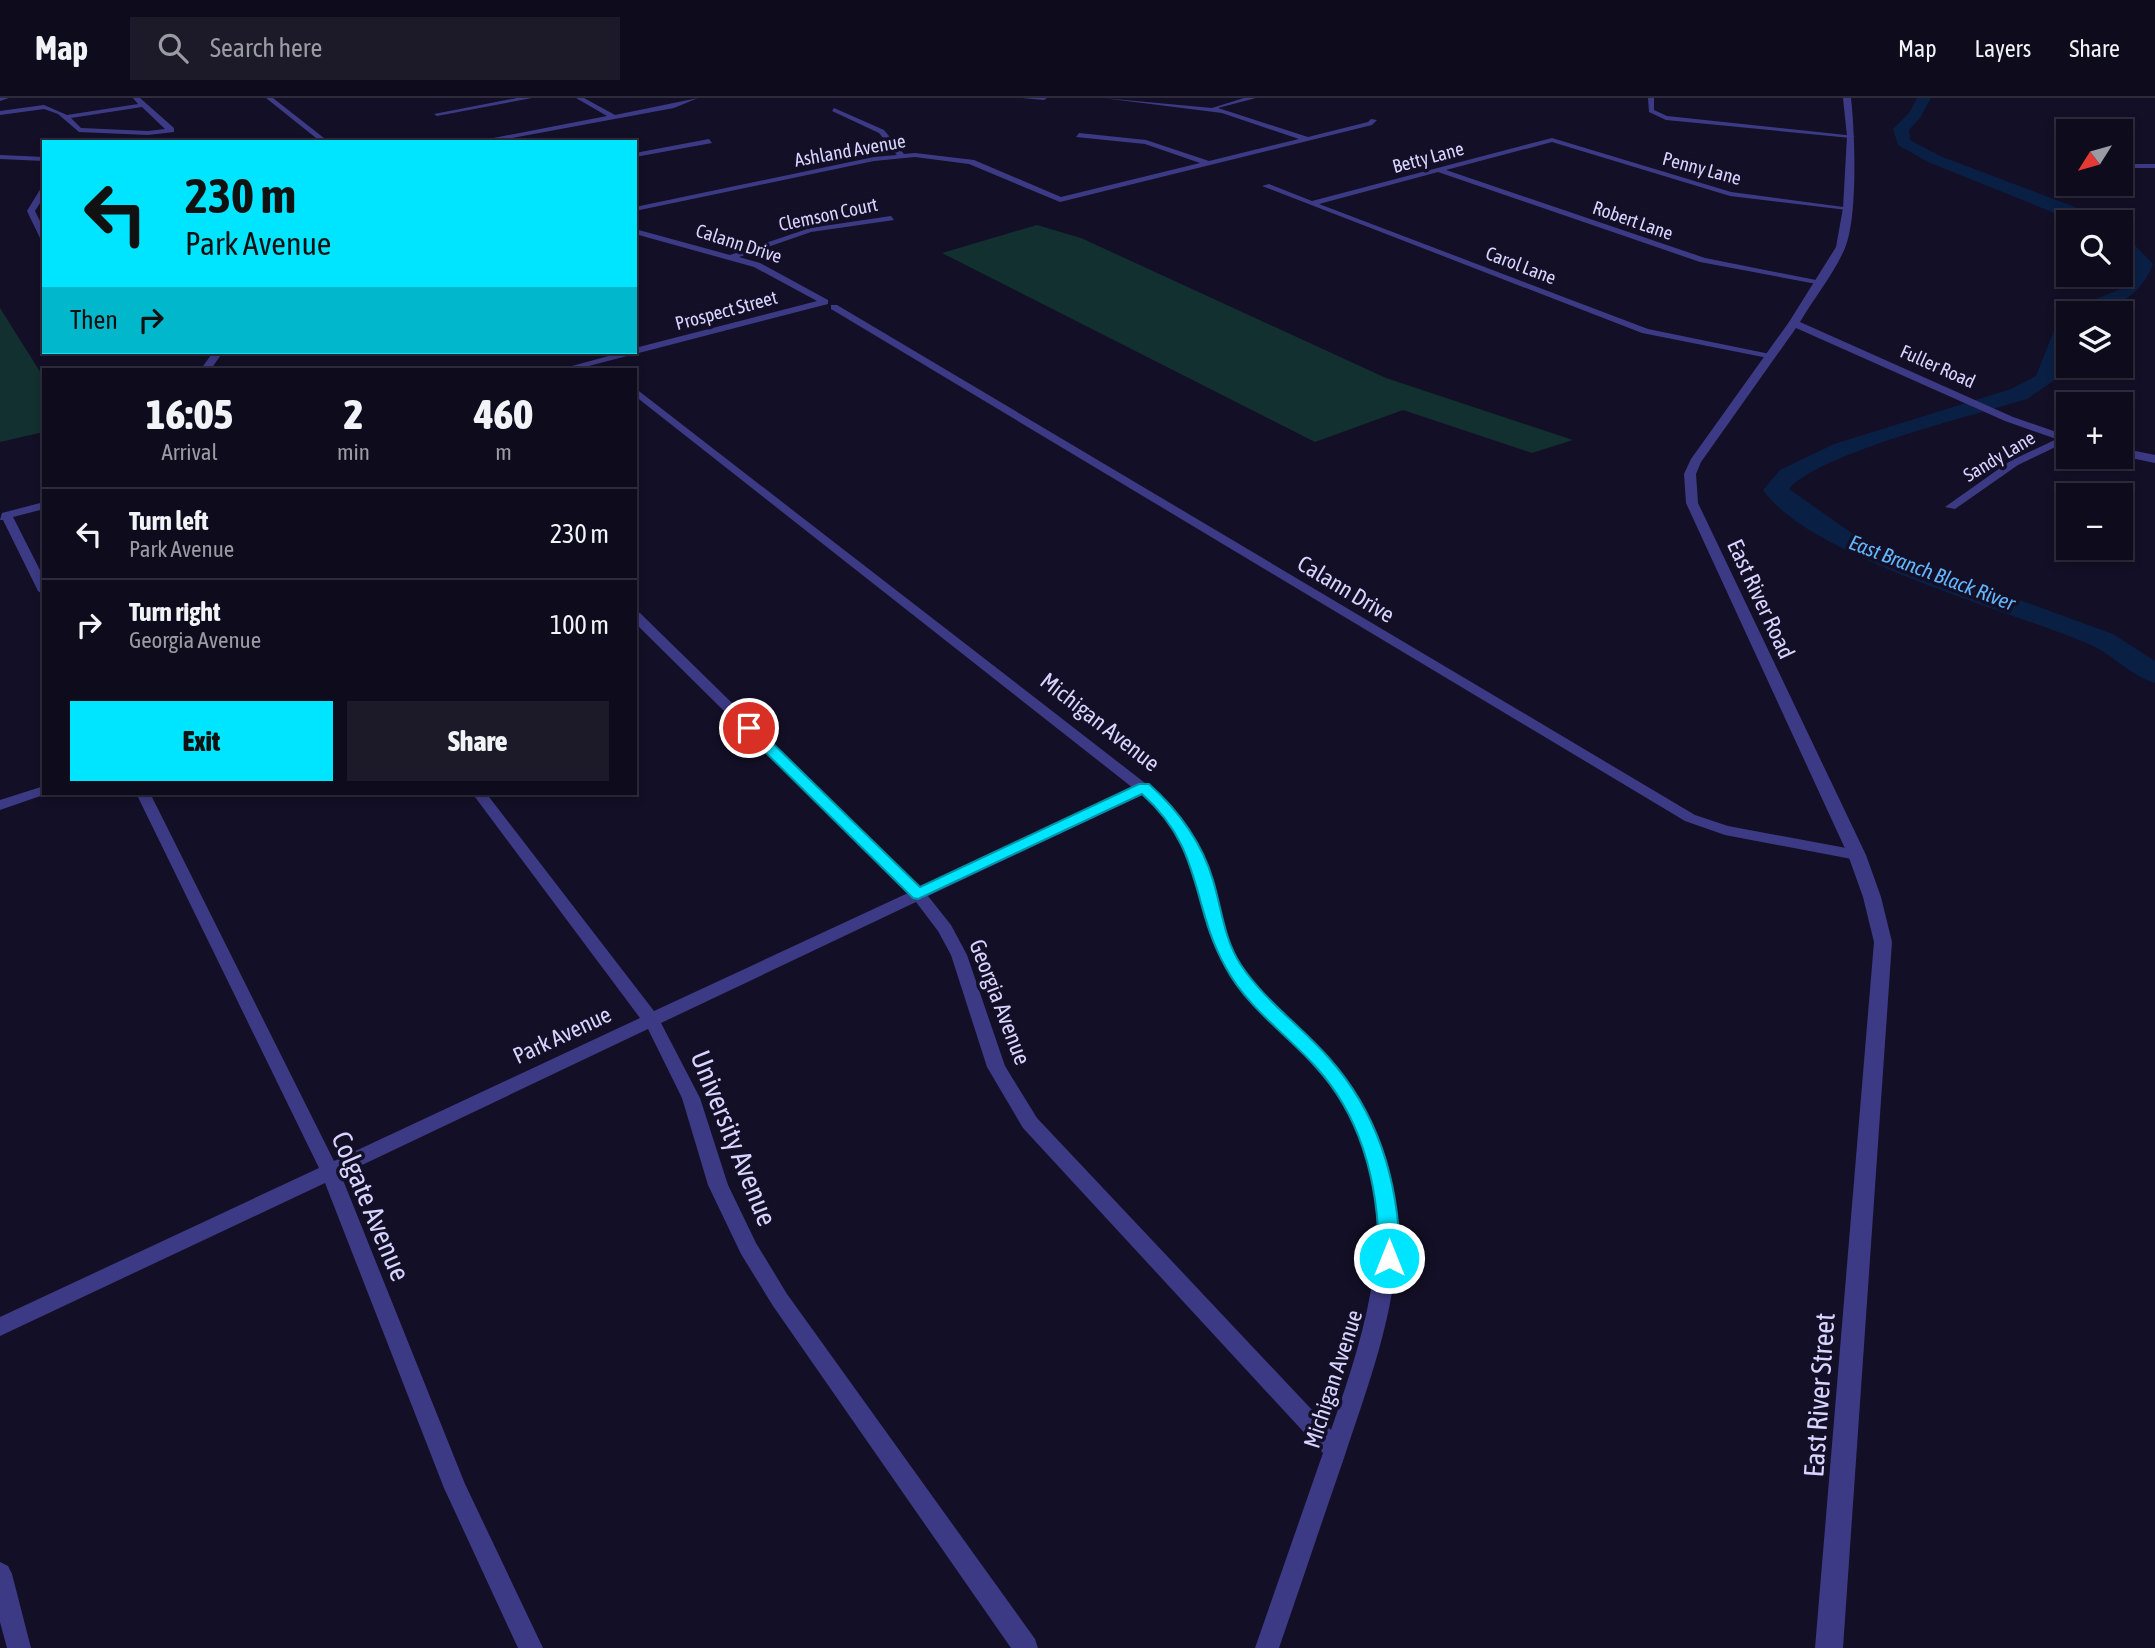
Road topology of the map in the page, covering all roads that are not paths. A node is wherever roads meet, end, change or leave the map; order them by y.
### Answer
1 (6, 98) edge
2 (136, 98) edge
3 (269, 98) edge
4 (529, 98) edge
5 (579, 98) edge
6 (695, 98) edge
7 (1025, 98) edge
8 (1044, 98) edge
9 (1106, 98) edge
10 (1253, 98) edge
11 (1651, 98) edge
12 (1847, 98) edge
13 (0, 99) edge
14 (144, 105) junction
15 (1205, 108) junction
16 (834, 110) dead end
17 (0, 113) edge
18 (438, 114) dead end
19 (67, 117) junction
20 (614, 117) junction
21 (1373, 120) dead end
22 (8, 123) dead end
23 (1079, 135) dead end
24 (1851, 136) junction
25 (322, 140) edge
26 (488, 140) edge
27 (1309, 140) junction
28 (1552, 140) joint
29 (709, 141) dead end
30 (637, 155) edge
31 (901, 155) junction
32 (0, 157) edge
33 (42, 159) edge
34 (1209, 164) junction
35 (2133, 166) edge
36 (2155, 166) edge
37 (1438, 170) junction
38 (1266, 186) dead end
39 (42, 193) edge
40 (1312, 204) junction
41 (1847, 208) junction
42 (637, 209) edge
43 (891, 218) dead end
44 (637, 232) edge
45 (42, 235) edge
46 (732, 257) junction
47 (1822, 282) junction
48 (830, 305) junction
49 (1794, 323) junction
50 (637, 350) edge
51 (623, 354) edge
52 (1770, 356) junction
53 (597, 361) junction
54 (570, 368) edge
55 (607, 368) edge
56 (637, 393) edge
57 (2056, 436) edge
58 (2056, 445) edge
59 (2133, 454) edge
60 (2155, 459) edge
61 (42, 506) edge
62 (1951, 507) dead end
63 (3, 516) edge
64 (42, 587) edge
65 (637, 618) edge
66 (1144, 788) junction
67 (42, 791) edge
68 (144, 795) edge
69 (482, 795) edge
70 (0, 805) edge
71 (1857, 855) junction
72 (918, 894) junction
73 (651, 1020) junction
74 (1868, 1147) joint
75 (330, 1172) junction
76 (0, 1327) edge
77 (1335, 1450) junction
78 (0, 1574) edge
79 (19, 1648) edge
80 (531, 1648) edge
81 (1026, 1648) edge
82 (1268, 1648) edge
83 (1829, 1648) edge

1 - 13 street
2 - 14 street
3 - 25 street
4 - 18 street
5 - 20 street
6 - 20 street
7 - 8 street
9 - 15 street
10 - 15 street
11 - 24 street
12 - 24 street, East River Road
14 - 19 street
14 - 19 street
15 - 27 street
16 - 31 street
17 - 19 street
17 - 22 street
20 - 26 street
21 - 27 street, Ashland Avenue
23 - 34 street
24 - 41 street, East River Road
27 - 34 street, Ashland Avenue
28 - 37 street, Betty Lane
28 - 41 street, Penny Lane
29 - 30 street
31 - 34 street, Ashland Avenue
31 - 42 street, Ashland Avenue
32 - 33 street
35 - 36 street
37 - 40 street, Betty Lane
37 - 47 street, Robert Lane
38 - 40 street, Carol Lane
39 - 45 street
40 - 52 street, Carol Lane
41 - 47 street, East River Road
43 - 46 street, Clemson Court
44 - 46 street, Calann Drive
46 - 48 street, Calann Drive
47 - 49 street, East River Road
48 - 50 street, Prospect Street
48 - 71 street, Calann Drive
49 - 52 street, East River Road
49 - 57 street, Fuller Road
51 - 53 street, Prospect Street
52 - 71 street, East River Road
53 - 54 street, Prospect Street
53 - 55 street
56 - 66 street, Michigan Avenue
58 - 62 street, Sandy Lane
59 - 60 street
61 - 63 street
63 - 64 street
65 - 72 street, Georgia Avenue
66 - 72 street, Park Avenue
66 - 77 street, Michigan Avenue
67 - 70 street
68 - 75 street, Colgate Avenue
69 - 73 street, University Avenue
71 - 74 street, East River Road
72 - 73 street, Park Avenue
72 - 77 street, Georgia Avenue
73 - 75 street, Park Avenue
73 - 81 street, University Avenue
74 - 83 street, East River Street
75 - 76 street, Park Avenue
75 - 80 street, Colgate Avenue
77 - 82 street, Michigan Avenue
78 - 79 street

